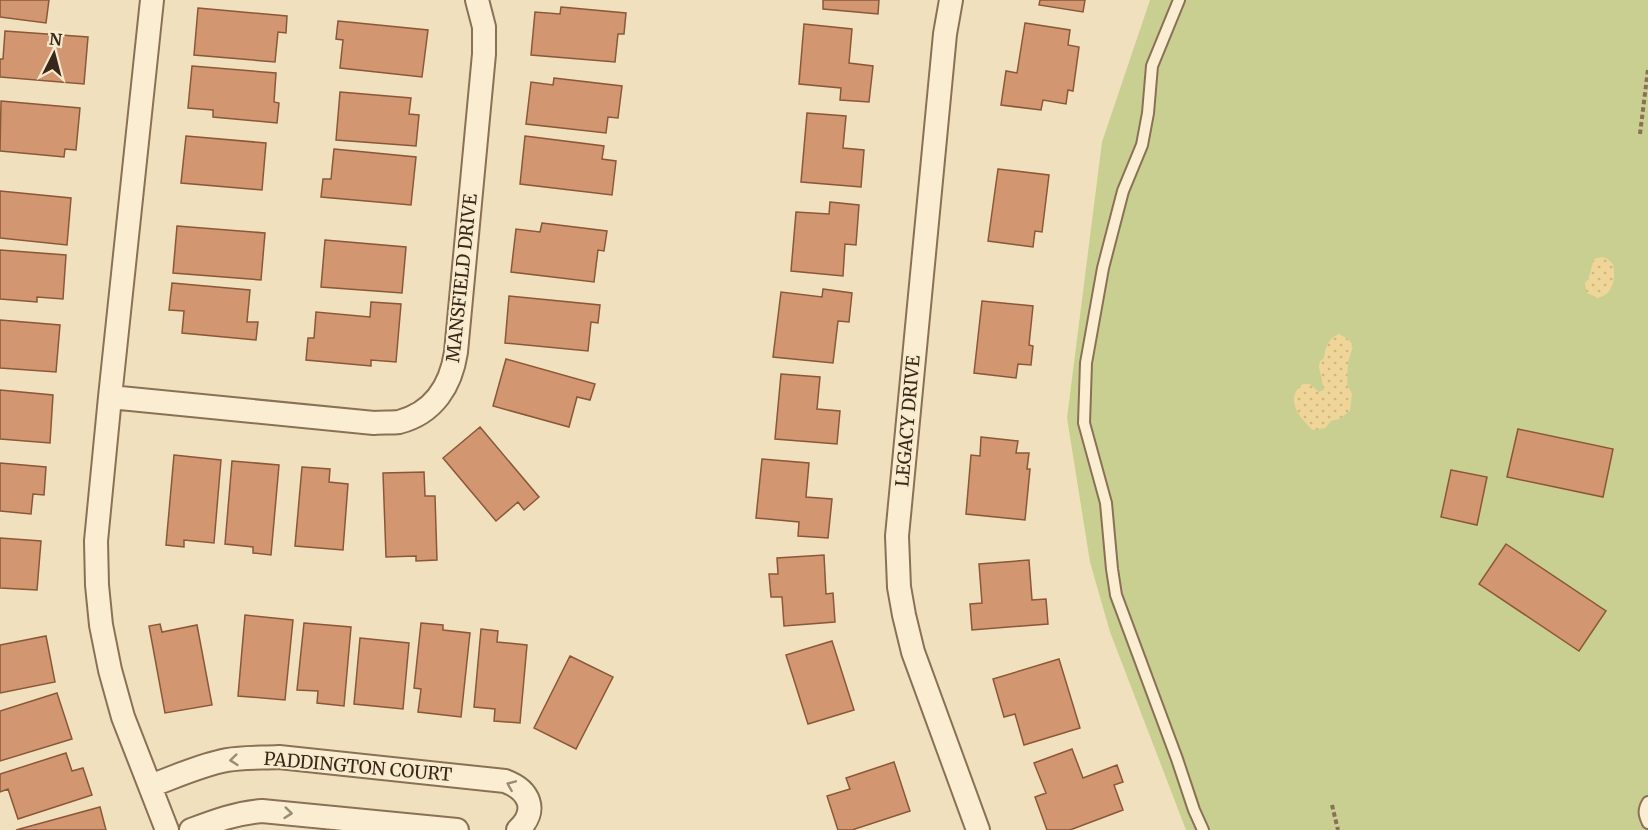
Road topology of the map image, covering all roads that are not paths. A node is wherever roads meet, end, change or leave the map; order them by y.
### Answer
1 (152, 0) edge
2 (477, 0) edge
3 (951, 0) edge
4 (1179, 0) edge
5 (110, 397) junction
6 (150, 786) junction
7 (1648, 802) edge
8 (1648, 823) edge
9 (167, 830) edge
10 (191, 830) edge
11 (457, 830) edge
12 (518, 830) edge
13 (978, 830) edge
14 (1203, 830) edge

1 - 5 street
2 - 5 street, MANSFIELD DRIVE
3 - 13 street, LEGACY DRIVE
4 - 14 lane
5 - 6 street
6 - 9 street
12 -> 6 street, PADDINGTON COURT
7 - 8 lane
10 -> 11 street

